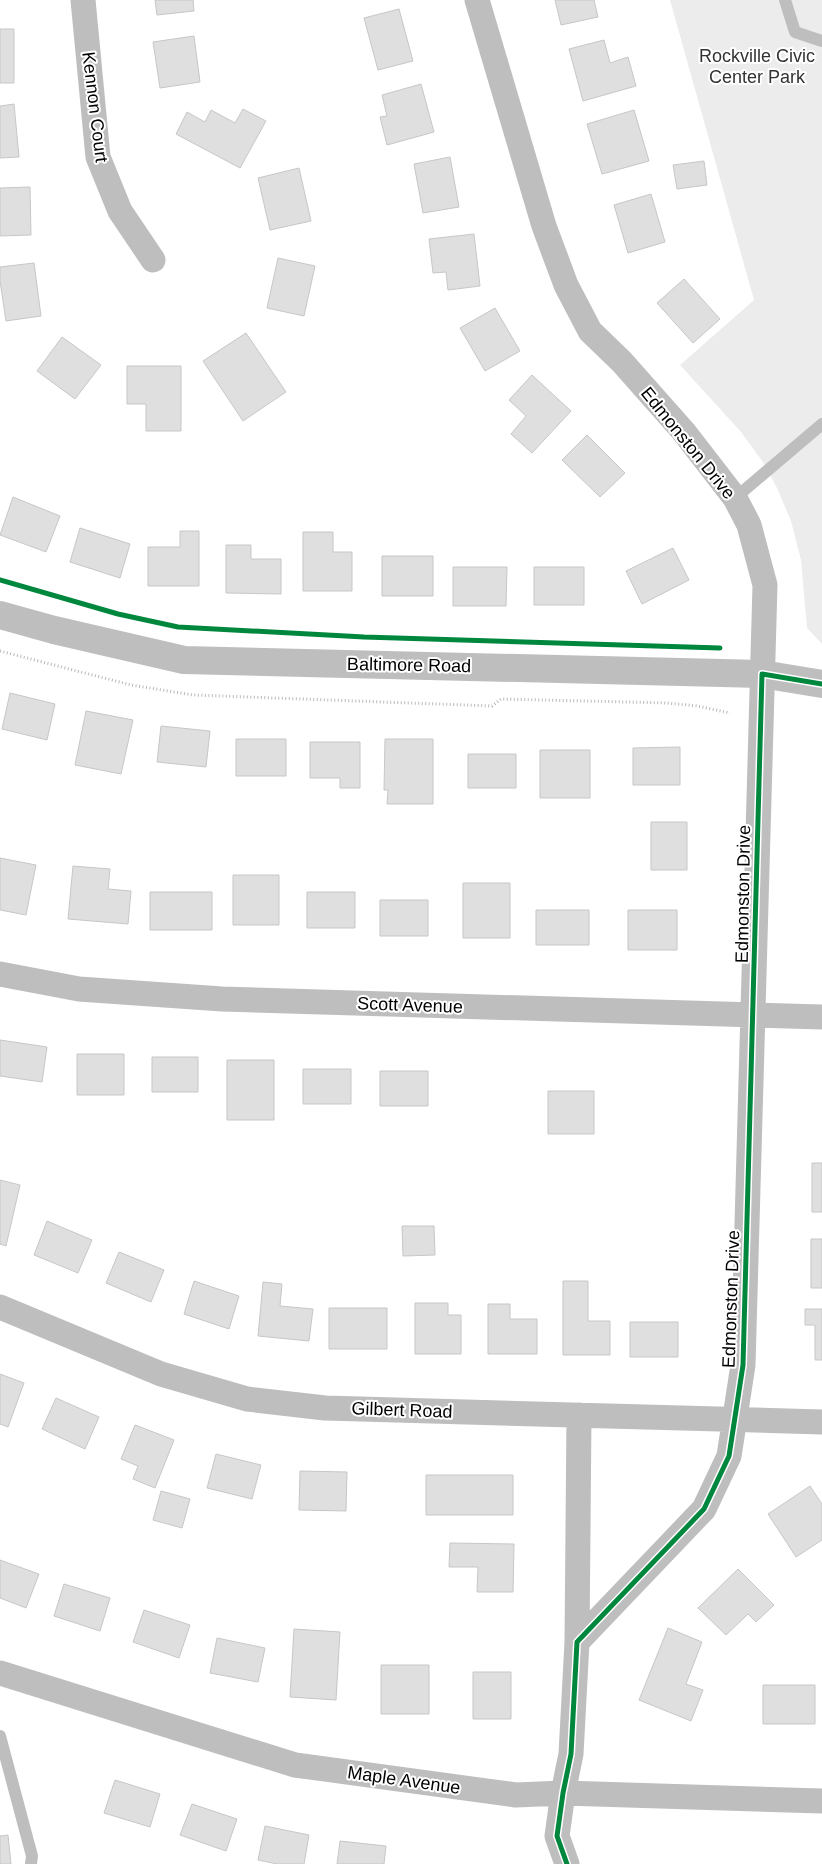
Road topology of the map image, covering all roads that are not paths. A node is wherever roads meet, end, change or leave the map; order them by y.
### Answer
1 (82, 0) edge
2 (477, 0) edge
3 (785, 0) edge
4 (822, 41) edge
5 (153, 260) dead end
6 (822, 424) edge
7 (735, 498) junction
8 (0, 615) edge
9 (762, 674) junction
10 (822, 684) edge
11 (0, 974) edge
12 (754, 1015) junction
13 (822, 1017) edge
14 (0, 1307) edge
15 (580, 1415) junction
16 (735, 1418) junction
17 (822, 1422) edge
18 (577, 1642) junction
19 (0, 1673) edge
20 (0, 1736) edge
21 (563, 1793) junction
22 (822, 1801) edge
23 (31, 1864) edge
24 (567, 1864) edge

1 - 5 street, Kennon Court
2 - 7 street, Edmonston Drive
3 - 4 lane
6 - 7 lane
7 - 9 street, Edmonston Drive
8 - 9 street, Baltimore Road
9 - 10 street, Baltimore Road
9 - 12 street, Edmonston Drive
11 - 12 street, Scott Avenue
12 - 13 street, Scott Avenue
12 - 16 street, Edmonston Drive
14 - 15 street, Gilbert Road
15 - 16 street, Gilbert Road
15 - 18 street
16 - 17 street, Gilbert Road
16 - 18 street, Edmonston Drive
18 - 21 street
19 - 21 street, Maple Avenue
20 - 23 lane
21 - 22 street, Maple Avenue
21 - 24 street

